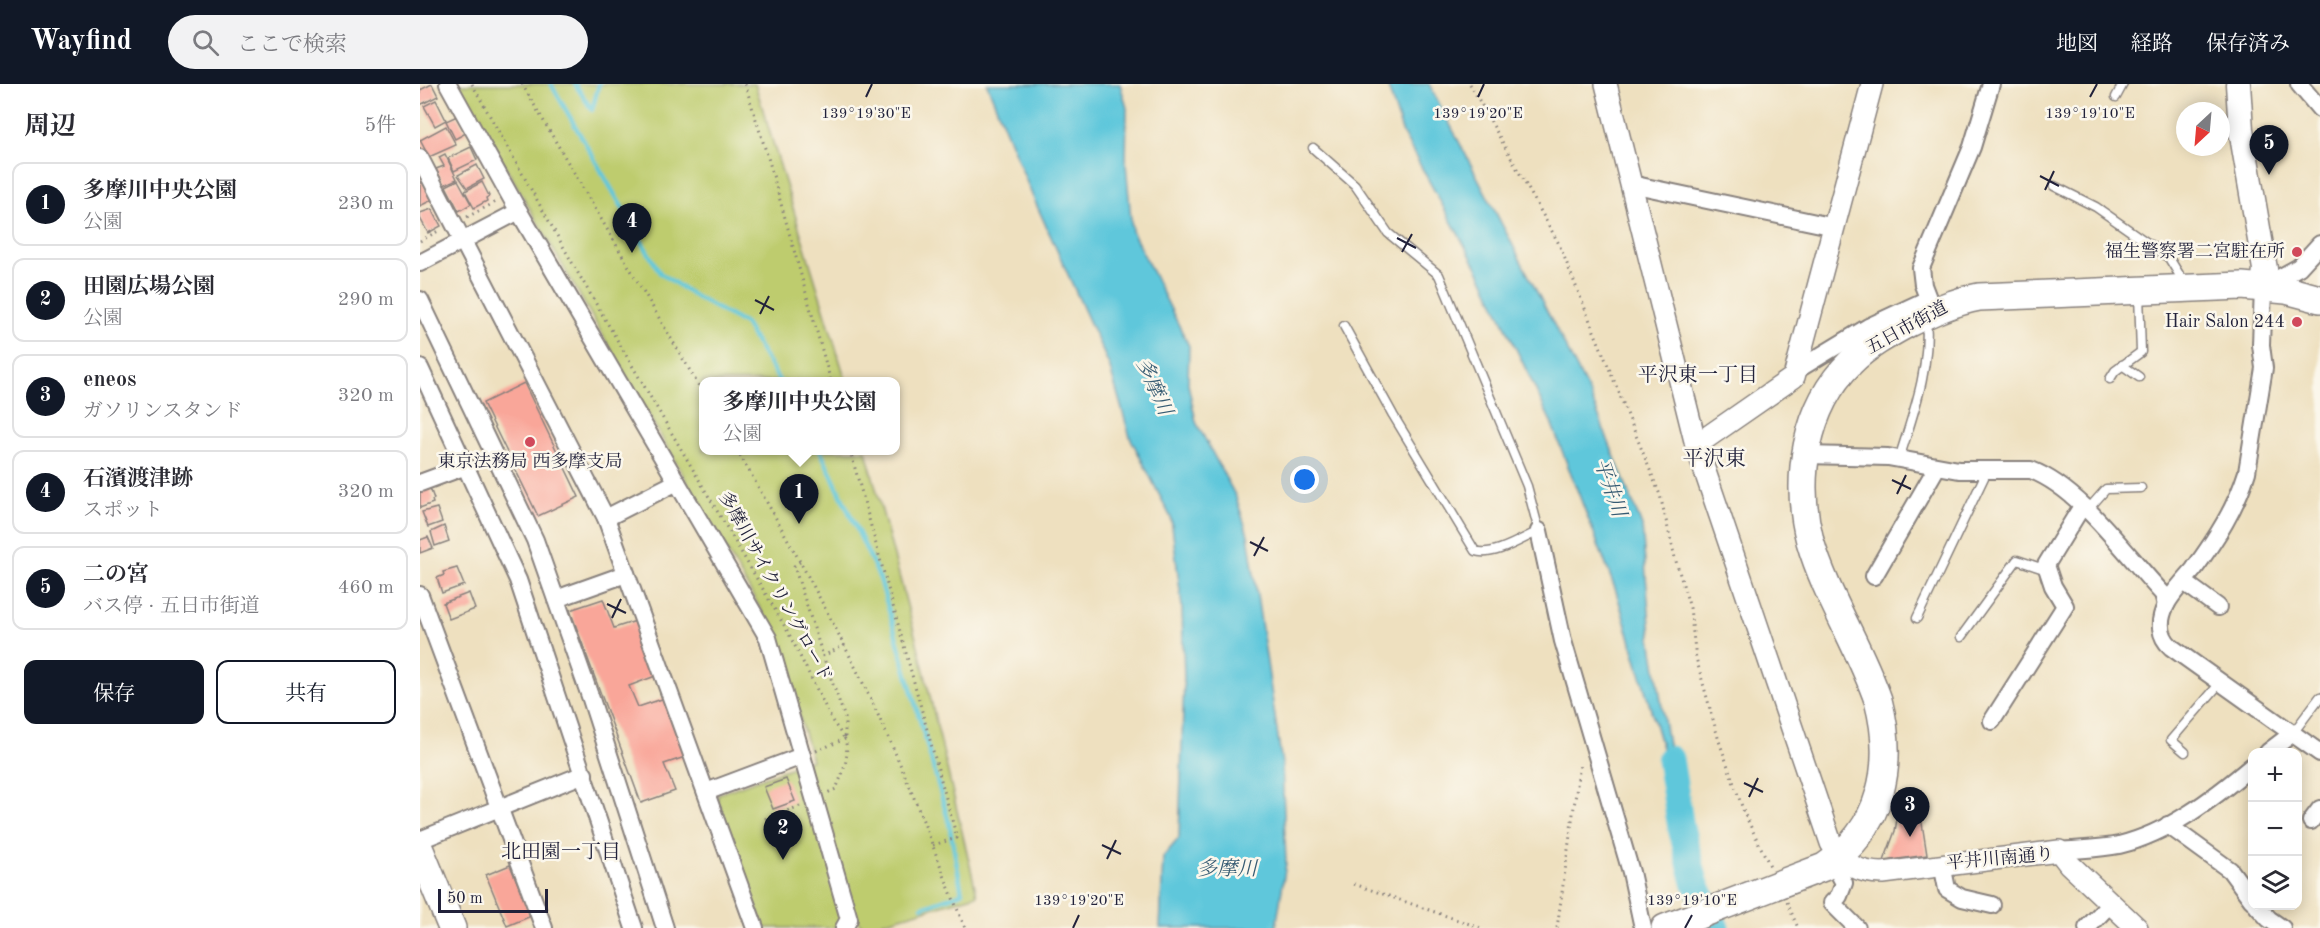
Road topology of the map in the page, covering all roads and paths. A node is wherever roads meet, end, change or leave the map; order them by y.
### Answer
1 (448, 84) edge
2 (472, 84) edge
3 (522, 84) edge
4 (745, 84) edge
5 (1470, 84) edge
6 (1606, 84) edge
7 (1872, 84) edge
8 (1991, 84) edge
9 (2123, 84) edge
10 (2238, 84) edge
11 (2299, 84) edge
12 (2116, 97) dead end
13 (2320, 109) edge
14 (1313, 148) dead end
15 (420, 158) edge
16 (1631, 184) junction
17 (2054, 186) dead end
18 (535, 196) junction
19 (514, 202) junction
20 (1835, 227) junction
21 (458, 232) junction
22 (420, 241) edge
23 (2320, 244) edge
24 (420, 251) edge
25 (420, 263) edge
26 (2263, 287) junction
27 (2189, 289) junction
28 (2139, 291) junction
29 (2320, 299) edge
30 (420, 300) edge
31 (1929, 308) junction
32 (1344, 326) dead end
33 (2122, 365) junction
34 (420, 368) edge
35 (1797, 370) junction
36 (830, 377) edge
37 (2139, 377) dead end
38 (2110, 379) dead end
39 (699, 386) edge
40 (1696, 445) junction
41 (739, 455) edge
42 (851, 455) edge
43 (1806, 455) junction
44 (1899, 459) junction
45 (466, 466) junction
46 (1937, 467) junction
47 (1987, 471) junction
48 (677, 482) junction
49 (420, 483) edge
50 (2141, 488) dead end
51 (2086, 508) junction
52 (606, 519) junction
53 (1539, 531) junction
54 (800, 562) junction
55 (2046, 565) junction
56 (626, 574) junction
57 (1874, 576) dead end
58 (2184, 582) junction
59 (420, 595) edge
60 (556, 599) junction
61 (2166, 605) junction
62 (2218, 607) dead end
63 (1917, 618) dead end
64 (1961, 638) dead end
65 (844, 645) junction
66 (823, 656) junction
67 (2221, 682) junction
68 (2320, 697) edge
69 (1992, 721) dead end
70 (2293, 733) junction
71 (845, 739) junction
72 (2274, 748) edge
73 (2185, 752) dead end
74 (2320, 753) edge
75 (802, 756) junction
76 (1580, 764) dead end
77 (2248, 770) edge
78 (584, 774) junction
79 (706, 792) junction
80 (814, 798) junction
81 (499, 808) junction
82 (765, 819) dead end
83 (2168, 825) junction
84 (420, 840) edge
85 (933, 845) junction
86 (420, 850) edge
87 (2059, 850) junction
88 (1835, 859) junction
89 (1942, 864) junction
90 (1354, 884) dead end
91 (1777, 885) junction
92 (2248, 893) edge
93 (2110, 903) junction
94 (1992, 905) dead end
95 (2261, 910) edge
96 (452, 928) edge
97 (544, 928) edge
98 (634, 928) edge
99 (665, 928) edge
100 (755, 928) edge
101 (844, 928) edge
102 (965, 928) edge
103 (1481, 928) edge
104 (1557, 928) edge
105 (1643, 928) edge
106 (1665, 928) edge
107 (1798, 928) edge
108 (1857, 928) edge
109 (2087, 928) edge
110 (2137, 928) edge
111 (2282, 928) edge

1 - 19 street
2 - 18 path, 多摩川サイクリングロード
3 - 39 path
4 - 36 path
5 - 91 path
6 - 16 street
7 - 20 street
8 - 31 street
9 - 12 lane
10 - 26 main road
11 - 13 street
14 - 53 lane
15 - 21 street
16 - 20 street
16 - 40 street
17 - 27 lane
18 - 19 path
18 - 71 path, 多摩川サイクリングロード
19 - 21 street
19 - 21 path
19 - 48 street
20 - 35 street
21 - 22 path
21 - 24 street
21 - 25 street
21 - 52 street
23 - 26 street
26 - 27 main road, 五日市街道
26 - 29 main road, 五日市街道
26 - 58 street
27 - 28 main road, 五日市街道
28 - 31 main road, 五日市街道
28 - 33 lane
30 - 60 street
31 - 35 street
31 - 43 main road, 五日市街道
31 - 44 lane
32 - 53 lane
33 - 37 lane
33 - 38 lane
34 - 45 street
35 - 40 street
40 - 88 street
41 - 54 path
42 - 85 path
43 - 44 street
43 - 88 main road, 五日市街道
44 - 46 street
45 - 49 street
45 - 78 street
46 - 47 street
46 - 57 street
47 - 51 street
47 - 63 lane
48 - 52 street
48 - 75 street
50 - 51 lane
51 - 55 street
51 - 61 street
52 - 56 street
53 - 105 street
54 - 65 path
54 - 66 path
55 - 64 lane
55 - 69 street
56 - 60 street
56 - 79 street
58 - 61 street
58 - 62 street
59 - 81 street
60 - 99 street
61 - 67 street
65 - 66 path, 多摩川サイクリングロード
65 - 85 path, 多摩川サイクリングロード
66 - 71 path, 多摩川サイクリングロード
67 - 70 street
67 - 73 lane
68 - 70 lane
70 - 72 street
70 - 74 street
71 - 75 path
71 - 80 path
75 - 79 street
75 - 80 street
76 - 104 path
77 - 83 street
78 - 81 street
78 - 98 street
79 - 100 street
80 - 82 path
80 - 101 street
81 - 84 street
81 - 97 street
83 - 87 street
83 - 92 street
85 - 102 path, 多摩川サイクリングロード
86 - 96 main road
87 - 89 street, 平井川南通り
87 - 93 street, 平井川南通り
88 - 89 street, 平井川南通り
88 - 91 main road, 五日市街道
88 - 108 street
89 - 94 street
90 - 103 path
91 - 106 main road, 五日市街道
91 - 107 path
93 - 109 street
93 - 110 street, 平井川南通り
95 - 111 street

